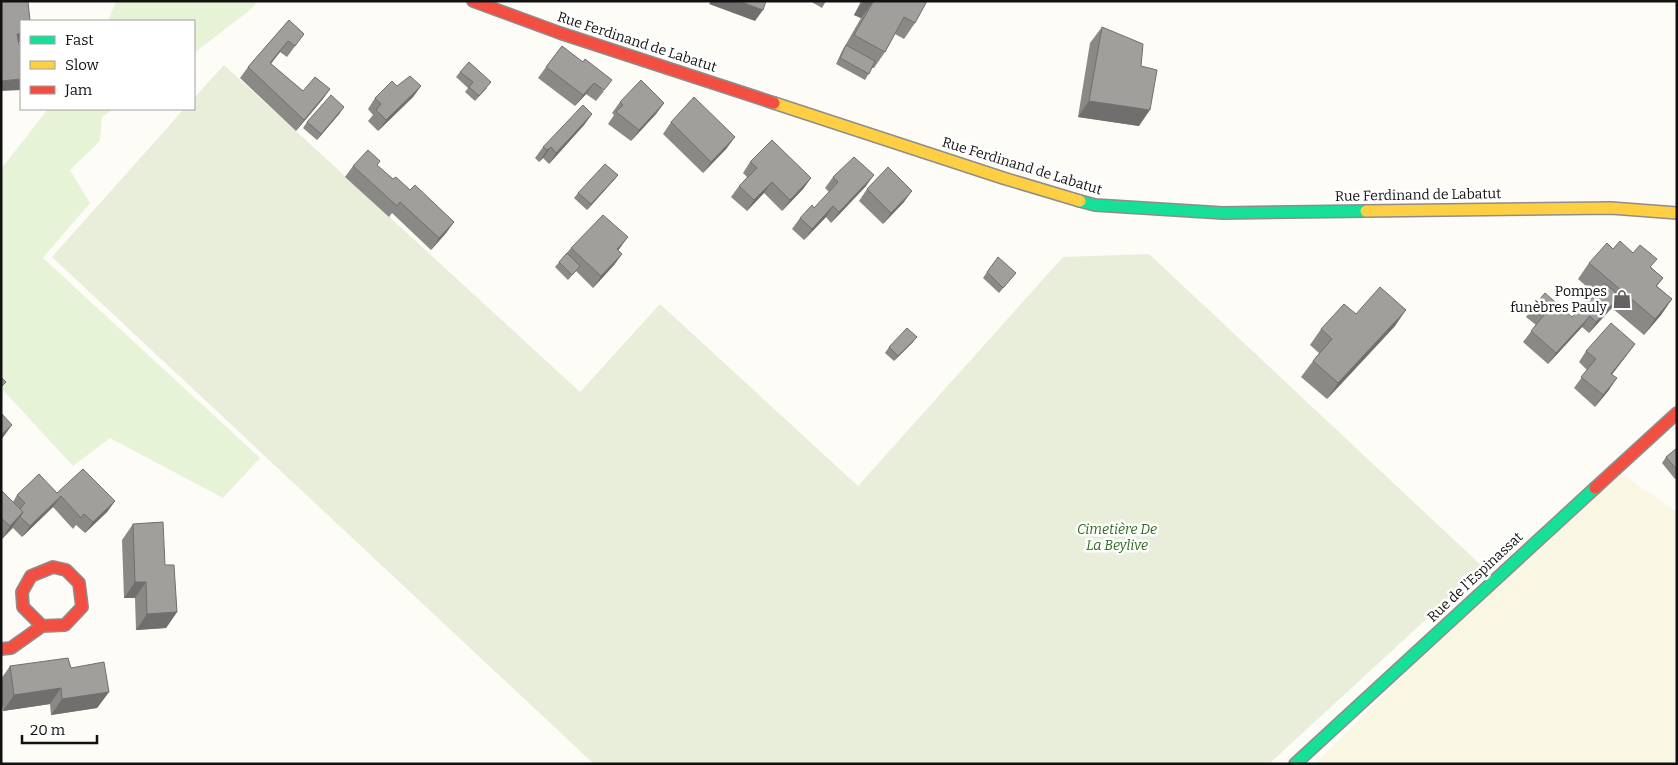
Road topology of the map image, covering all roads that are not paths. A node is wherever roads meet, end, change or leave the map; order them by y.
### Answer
1 (473, 1) edge
2 (1677, 212) edge
3 (1677, 413) edge
4 (42, 626) junction
5 (1, 649) edge
6 (1295, 764) edge

1 - 2 street, Rue Ferdinand de Labatut
3 - 6 street, Rue de l'Espinassat
4 - 4 street
4 - 5 street

